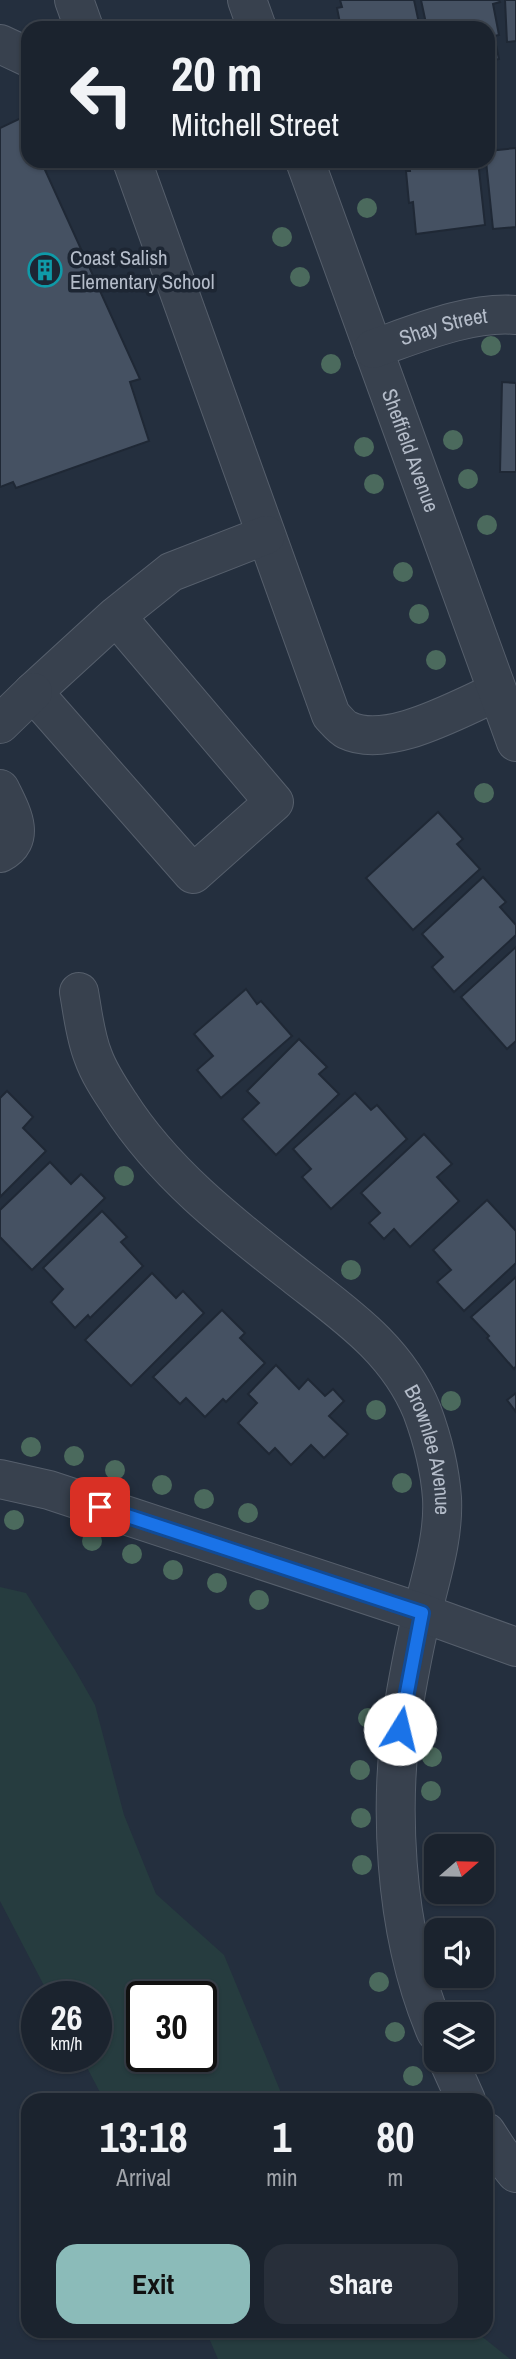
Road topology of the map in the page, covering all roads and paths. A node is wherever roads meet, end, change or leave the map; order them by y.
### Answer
1 (74, 0) edge
2 (247, 0) edge
3 (82, 21) edge
4 (254, 21) edge
5 (0, 44) edge
6 (21, 54) edge
7 (135, 168) edge
8 (308, 168) edge
9 (516, 315) edge
10 (373, 349) junction
11 (266, 535) junction
12 (116, 616) junction
13 (33, 692) junction
14 (497, 692) junction
15 (0, 724) edge
16 (516, 741) edge
17 (0, 789) edge
18 (0, 853) edge
19 (79, 992) dead end
20 (0, 1479) edge
21 (422, 1613) junction
22 (516, 1647) edge
23 (426, 2002) edge
24 (453, 2072) edge
25 (463, 2093) edge
26 (493, 2143) edge
27 (516, 2173) edge

1 - 3 street
2 - 4 street
5 - 6 street
7 - 11 street
8 - 10 street, Sheffield Avenue
9 - 10 street, Shay Street
10 - 14 street, Sheffield Avenue
11 - 12 street
11 - 14 street
12 - 13 street
12 - 13 street
13 - 15 street
14 - 16 street, Sheffield Avenue
17 - 18 street
19 - 21 street, Brownlee Avenue
20 - 21 street
21 - 22 street
21 - 23 street, Brownlee Avenue
24 - 25 street
26 - 27 street

